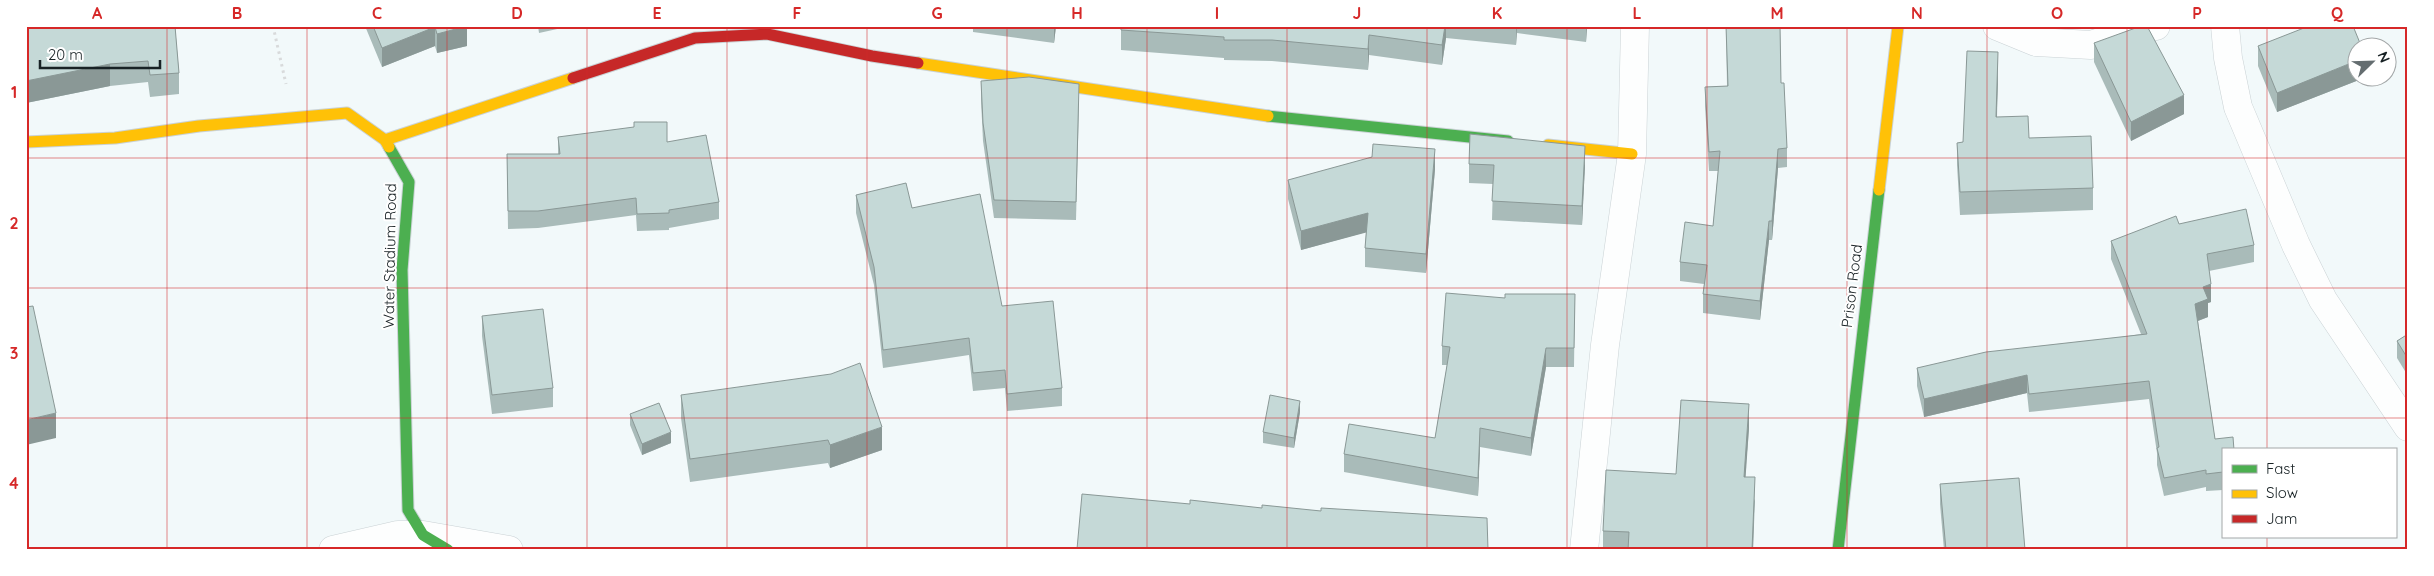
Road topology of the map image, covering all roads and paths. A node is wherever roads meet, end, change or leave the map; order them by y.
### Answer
1 (273, 26) edge
2 (1636, 26) edge
3 (1898, 26) edge
4 (1996, 26) edge
5 (2156, 26) edge
6 (2225, 26) edge
7 (293, 117) junction
8 (385, 140) junction
9 (26, 142) edge
10 (1632, 154) junction
11 (2408, 427) edge
12 (405, 540) edge
13 (333, 550) edge
14 (448, 550) edge
15 (509, 550) edge
16 (1584, 550) edge
17 (1838, 550) edge

1 - 7 path
2 - 10 street
3 - 17 street, Prison Road
4 - 5 street
6 - 11 street
7 - 8 street, Water Stadium Road
7 - 9 street, Water Stadium Road
8 - 10 street
8 - 12 street, Water Stadium Road
10 - 16 street
12 - 13 street
12 - 14 street, Water Stadium Road
12 - 15 street

